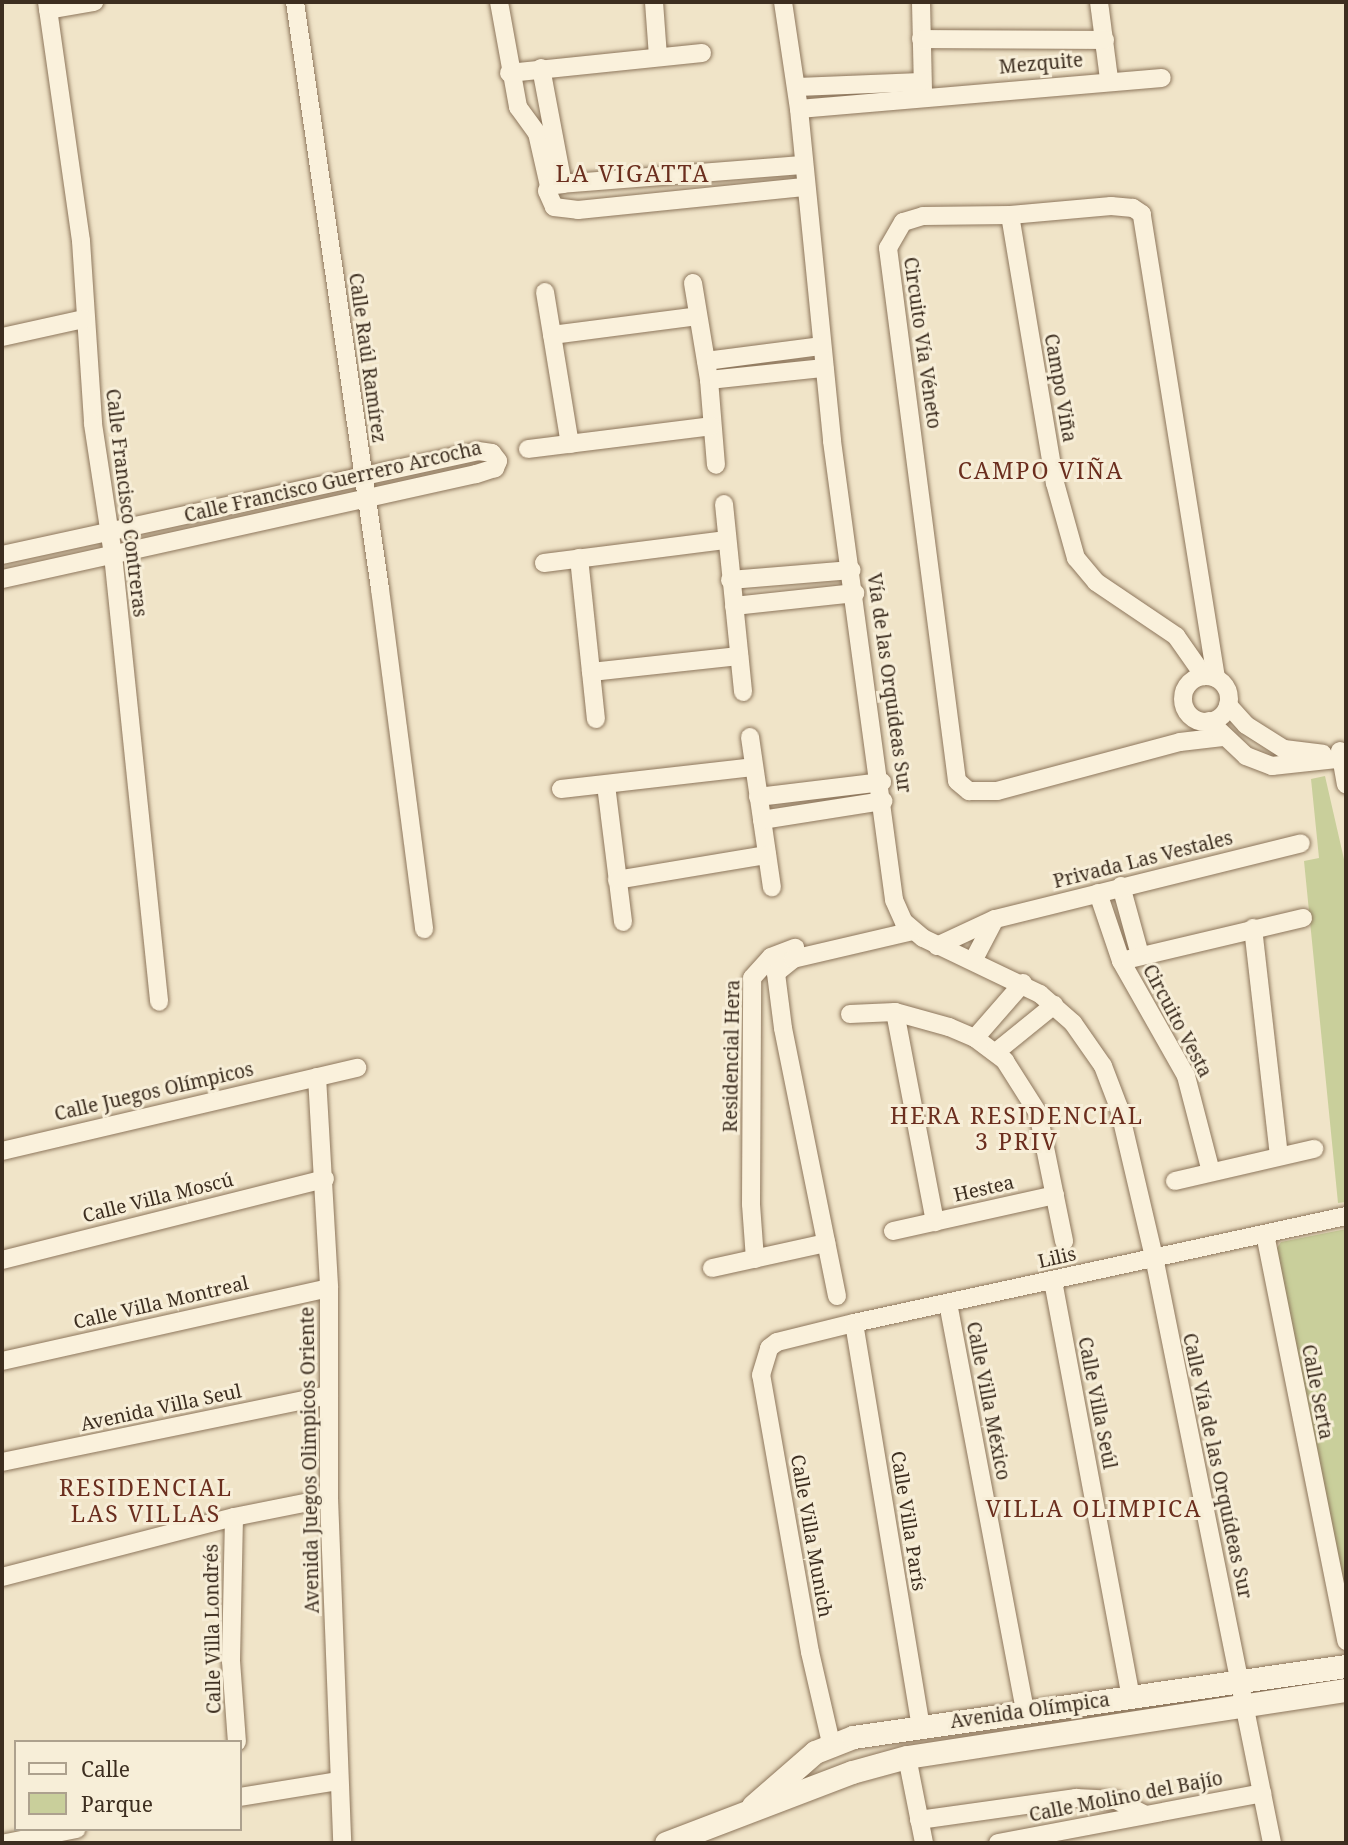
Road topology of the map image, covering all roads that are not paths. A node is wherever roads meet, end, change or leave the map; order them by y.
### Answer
1 (94, 2) edge
2 (295, 2) edge
3 (499, 2) edge
4 (654, 2) edge
5 (783, 2) edge
6 (921, 2) edge
7 (1099, 2) edge
8 (47, 6) edge
9 (921, 39) junction
10 (1104, 40) junction
11 (702, 53) dead end
12 (658, 56) junction
13 (541, 68) junction
14 (509, 73) junction
15 (1163, 78) dead end
16 (1109, 79) junction
17 (797, 86) junction
18 (922, 89) junction
19 (799, 109) junction
20 (803, 165) junction
21 (556, 185) junction
22 (804, 187) junction
23 (1010, 215) junction
24 (693, 283) dead end
25 (545, 292) dead end
26 (698, 316) junction
27 (84, 319) junction
28 (552, 335) junction
29 (2, 337) edge
30 (822, 346) junction
31 (706, 361) junction
32 (824, 368) junction
33 (709, 380) junction
34 (712, 426) junction
35 (570, 444) junction
36 (528, 449) dead end
37 (716, 465) dead end
38 (363, 473) junction
39 (364, 496) junction
40 (724, 504) dead end
41 (110, 531) junction
42 (725, 540) junction
43 (2, 555) edge
44 (113, 555) junction
45 (579, 558) junction
46 (544, 564) dead end
47 (852, 570) junction
48 (2, 579) edge
49 (730, 580) junction
50 (855, 593) junction
51 (733, 606) junction
52 (739, 656) junction
53 (591, 672) junction
54 (1210, 677) junction
55 (743, 692) dead end
56 (1228, 705) junction
57 (596, 719) dead end
58 (1209, 721) junction
59 (750, 737) dead end
60 (1223, 737) junction
61 (1344, 754) edge
62 (753, 767) junction
63 (882, 782) junction
64 (1346, 784) edge
65 (606, 785) junction
66 (561, 789) dead end
67 (758, 797) junction
68 (884, 801) junction
69 (762, 820) junction
70 (1301, 843) dead end
71 (767, 855) junction
72 (617, 880) junction
73 (1121, 886) junction
74 (772, 887) dead end
75 (1098, 893) junction
76 (1303, 918) dead end
77 (995, 919) junction
78 (623, 922) dead end
79 (908, 926) junction
80 (1253, 928) junction
81 (424, 929) dead end
82 (937, 946) junction
83 (791, 954) junction
84 (1140, 955) junction
85 (973, 961) junction
86 (1121, 961) junction
87 (1023, 983) junction
88 (159, 1002) dead end
89 (1054, 1005) junction
90 (895, 1012) junction
91 (850, 1014) dead end
92 (783, 1028) junction
93 (752, 1030) junction
94 (975, 1038) junction
95 (996, 1052) junction
96 (357, 1068) dead end
97 (317, 1077) junction
98 (1314, 1149) dead end
99 (2, 1151) edge
100 (1279, 1156) junction
101 (1211, 1172) junction
102 (325, 1179) junction
103 (1175, 1181) dead end
104 (1055, 1195) junction
105 (1346, 1216) edge
106 (935, 1222) junction
107 (892, 1231) dead end
108 (1265, 1234) junction
109 (1064, 1241) dead end
110 (826, 1243) junction
111 (1154, 1257) junction
112 (755, 1259) junction
113 (2, 1260) edge
114 (712, 1268) dead end
115 (1053, 1281) junction
116 (329, 1288) junction
117 (837, 1296) dead end
118 (948, 1303) junction
119 (855, 1323) junction
120 (777, 1342) joint
121 (2, 1361) edge
122 (329, 1395) junction
123 (2, 1462) edge
124 (329, 1498) junction
125 (234, 1517) junction
126 (2, 1577) edge
127 (1346, 1641) edge
128 (1346, 1666) edge
129 (1242, 1683) junction
130 (1346, 1690) edge
131 (1132, 1698) junction
132 (1247, 1707) junction
133 (1025, 1712) junction
134 (921, 1726) junction
135 (237, 1740) edge
136 (831, 1743) junction
137 (907, 1757) junction
138 (338, 1781) junction
139 (1262, 1793) junction
140 (242, 1797) edge
141 (1144, 1814) junction
142 (740, 1818) junction
143 (919, 1820) junction
144 (67, 1831) edge
145 (6, 1843) edge
146 (342, 1843) edge
147 (666, 1843) edge
148 (924, 1843) edge
149 (998, 1843) edge
150 (1272, 1843) edge

1 - 8 street
2 - 38 street, Calle Raúl Ramírez
3 - 14 street
4 - 12 street
5 - 17 street, Vía de las Orquídeas Sur
6 - 9 street
7 - 10 street
8 - 27 street, Calle Francisco Contreras
9 - 10 street, Mezquite
9 - 18 street
10 - 16 street, Mezquite
11 - 12 street
12 - 13 street
13 - 14 street
13 - 21 street
14 - 21 street
15 - 16 street
16 - 18 street, Mezquite
17 - 18 street, Mezquite
17 - 19 street, Vía de las Orquídeas Sur
18 - 19 street, Mezquite
19 - 20 street, Vía de las Orquídeas Sur
20 - 21 street
20 - 22 street, Vía de las Orquídeas Sur
21 - 22 street
22 - 30 street, Vía de las Orquídeas Sur
23 - 54 street, Campo Viña
23 - 54 street, Circuito Vía Véneto
23 - 60 street, Circuito Vía Véneto
24 - 26 street
25 - 28 street
26 - 28 street
26 - 31 street
27 - 29 street
27 - 41 street, Calle Francisco Contreras
28 - 35 street
30 - 31 street
30 - 32 street, Vía de las Orquídeas Sur
31 - 33 street
32 - 33 street
32 - 47 street, Vía de las Orquídeas Sur
33 - 34 street
34 - 35 street
34 - 37 street
35 - 36 street
38 - 39 street, Calle Raúl Ramírez
38 - 39 street, Calle Francisco Guerrero Arcocha
38 - 41 street, Calle Francisco Guerrero Arcocha
39 - 44 street, Calle Francisco Guerrero Arcocha
39 - 81 street, Calle Raúl Ramírez
40 - 42 street
41 - 43 street, Calle Francisco Guerrero Arcocha
41 - 44 street, Calle Francisco Contreras
42 - 45 street
42 - 49 street
44 - 48 street, Calle Francisco Guerrero Arcocha
44 - 88 street, Calle Francisco Contreras
45 - 46 street
45 - 53 street
47 - 49 street
47 - 50 street, Vía de las Orquídeas Sur
49 - 51 street
50 - 51 street
50 - 63 street, Vía de las Orquídeas Sur
51 - 52 street
52 - 53 street
52 - 55 street
53 - 57 street
54 - 56 street
54 - 58 street
56 - 58 street
56 - 61 street
58 - 60 street
59 - 62 street
60 - 61 street
61 - 64 street
62 - 65 street
62 - 67 street
63 - 67 street
63 - 68 street, Vía de las Orquídeas Sur
65 - 66 street
65 - 72 street
67 - 69 street
68 - 69 street
68 - 79 street, Vía de las Orquídeas Sur
69 - 71 street
70 - 73 street, Privada Las Vestales
71 - 72 street
71 - 74 street
72 - 78 street
73 - 75 street, Privada Las Vestales
73 - 84 street
75 - 77 street, Privada Las Vestales
75 - 86 street, Circuito Vesta
76 - 80 street
77 - 82 street, Privada Las Vestales
77 - 85 street
79 - 82 street
79 - 83 street, Residencial Hera
80 - 84 street
80 - 100 street
82 - 85 street
83 - 92 street
83 - 93 street, Residencial Hera
84 - 86 street
85 - 87 street
86 - 101 street, Circuito Vesta
87 - 89 street
87 - 94 street
89 - 95 street
89 - 111 street
90 - 91 street
90 - 94 street
90 - 106 street, Hestea
92 - 93 street
92 - 110 street
93 - 112 street, Residencial Hera
94 - 95 street
95 - 104 street
96 - 97 street, Calle Juegos Olímpicos
97 - 99 street, Calle Juegos Olímpicos
97 - 102 street, Avenida Juegos Olimpicos Oriente
98 - 100 street
100 - 101 street
101 - 103 street
102 - 113 street, Calle Villa Moscú
102 - 116 street, Avenida Juegos Olimpicos Oriente
104 - 106 street, Hestea
104 - 109 street
105 - 108 street, Lilis
106 - 107 street
108 - 111 street, Lilis
108 - 127 street, Calle Serta
110 - 112 street
110 - 117 street
111 - 115 street, Lilis
111 - 129 street, Calle Vía de las Orquídeas Sur
112 - 114 street
115 - 118 street, Lilis
115 - 131 street, Calle Villa Seúl
116 - 121 street, Calle Villa Montreal
116 - 122 street, Avenida Juegos Olimpicos Oriente
118 - 119 street, Lilis
118 - 133 street, Calle Villa México
119 - 120 street, Lilis
119 - 134 street, Calle Villa París
120 - 136 street, Calle Villa Munich
122 - 123 street, Avenida Villa Seul
122 - 124 street, Avenida Juegos Olimpicos Oriente
124 - 125 street
124 - 138 street, Avenida Juegos Olimpicos Oriente
125 - 126 street
125 - 135 street, Calle Villa Londrés
128 - 129 street, Avenida Olímpica
129 - 131 street, Avenida Olímpica
129 - 132 street, Calle Vía de las Orquídeas Sur
130 - 132 street, Avenida Olímpica
131 - 133 street, Avenida Olímpica
132 - 137 street, Avenida Olímpica
132 - 139 street, Calle Vía de las Orquídeas Sur
133 - 134 street, Avenida Olímpica
134 - 136 street, Avenida Olímpica
136 - 142 street, Avenida Olímpica
137 - 142 street, Avenida Olímpica
137 - 143 street
138 - 140 street
138 - 146 street, Avenida Juegos Olimpicos Oriente
139 - 141 street, Calle Molino del Bajío
139 - 150 street, Calle Vía de las Orquídeas Sur
141 - 143 street
141 - 149 street, Calle Molino del Bajío
142 - 147 street, Avenida Olímpica
143 - 148 street
144 - 145 street

